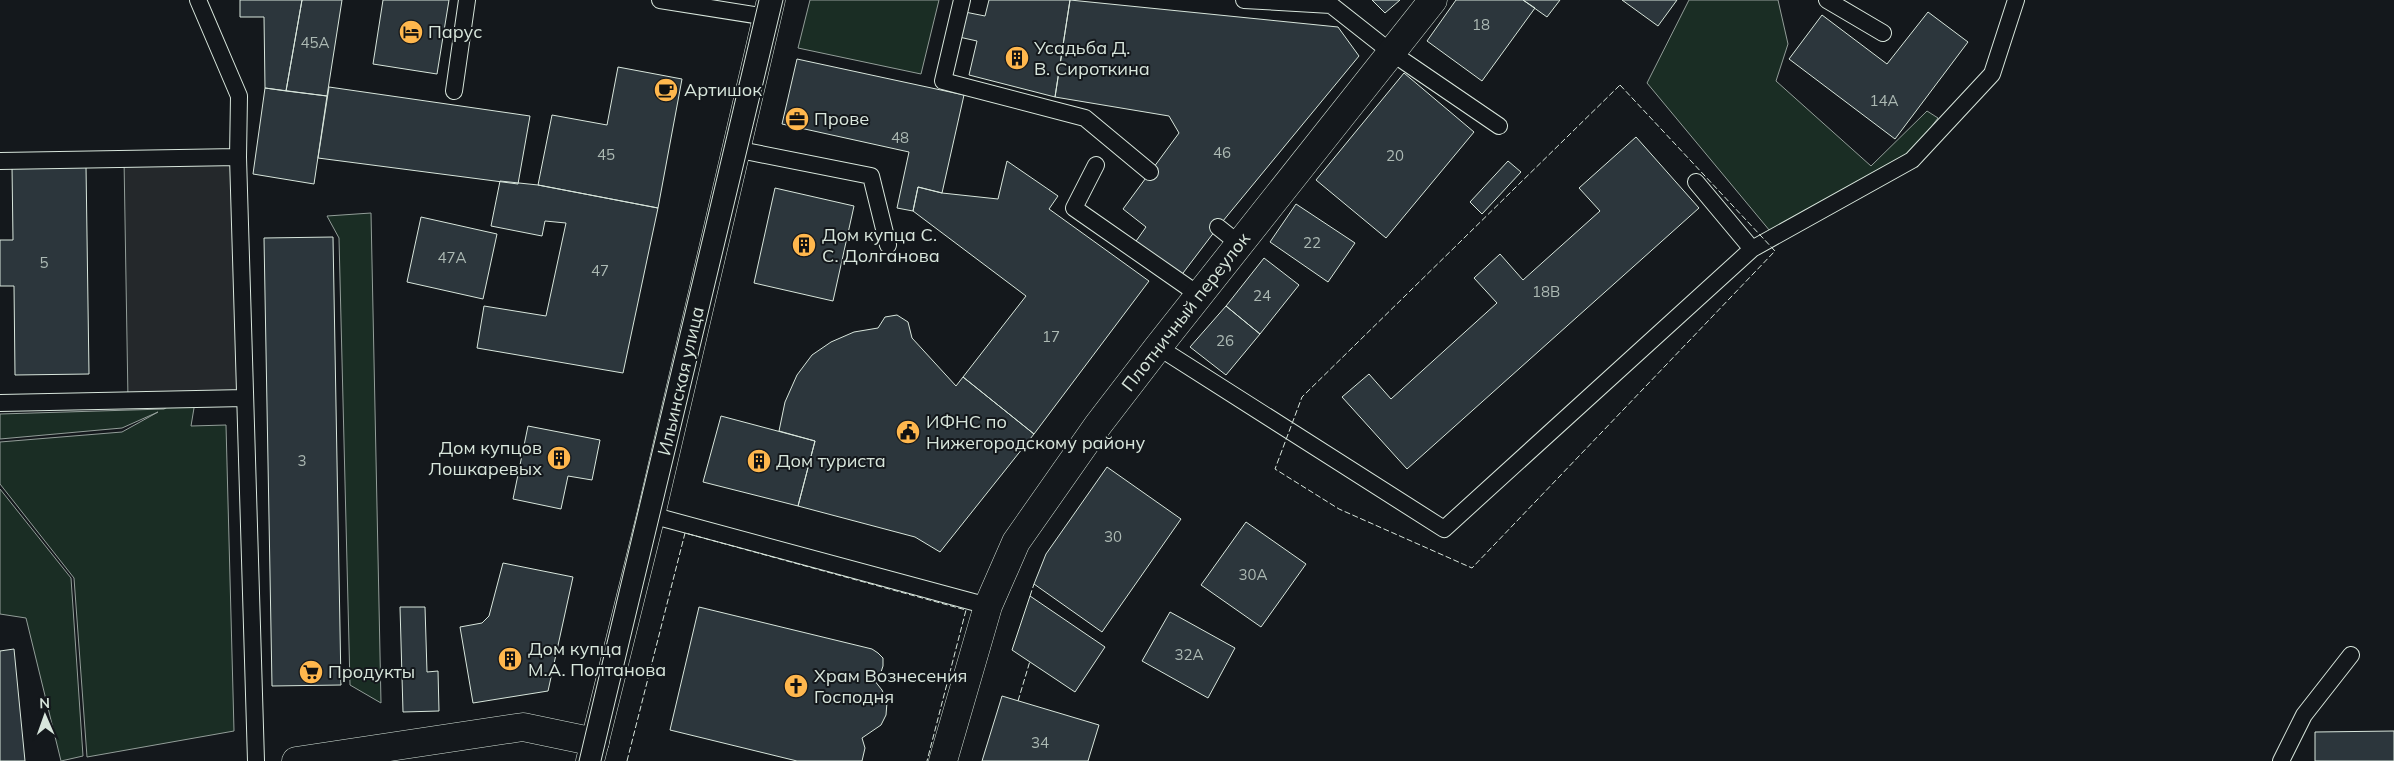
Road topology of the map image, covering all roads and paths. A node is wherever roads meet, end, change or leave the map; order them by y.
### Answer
1 (198, 0) edge
2 (467, 0) edge
3 (660, 0) edge
4 (962, 0) edge
5 (1244, 0) edge
6 (1432, 0) edge
7 (1827, 0) edge
8 (2016, 0) edge
9 (769, 9) edge
10 (1883, 33) dead end
11 (1382, 45) junction
12 (454, 91) dead end
13 (1499, 126) dead end
14 (735, 149) junction
15 (238, 156) junction
16 (0, 161) edge
17 (1096, 165) dead end
18 (1150, 172) dead end
19 (1696, 182) dead end
20 (888, 245) dead end
21 (1752, 249) junction
22 (1200, 295) junction
23 (1158, 347) junction
24 (245, 398) junction
25 (0, 403) edge
26 (651, 515) junction
27 (988, 606) junction
28 (2350, 655) dead end
29 (592, 751) edge
30 (383, 755) edge
31 (256, 761) edge
32 (296, 761) edge
33 (943, 761) edge
34 (2281, 761) edge

1 - 15 lane
2 - 12 lane
3 - 9 lane
4 - 18 lane
5 - 11 lane
6 - 11 street, Плотничный переулок
7 - 10 lane
8 - 21 lane
9 - 14 street, Ильинская улица
11 - 13 lane
11 - 22 street, Плотничный переулок
14 - 20 lane
14 - 26 street, Ильинская улица
15 - 16 lane
15 - 24 lane
17 - 22 lane
19 - 21 lane
21 - 23 lane
22 - 23 street, Плотничный переулок
23 - 27 street, Плотничный переулок
24 - 25 lane
24 - 31 lane
26 - 27 lane
26 - 29 street, Ильинская улица
27 - 33 street, Плотничный переулок
28 - 34 lane
29 - 30 street
30 - 32 street

